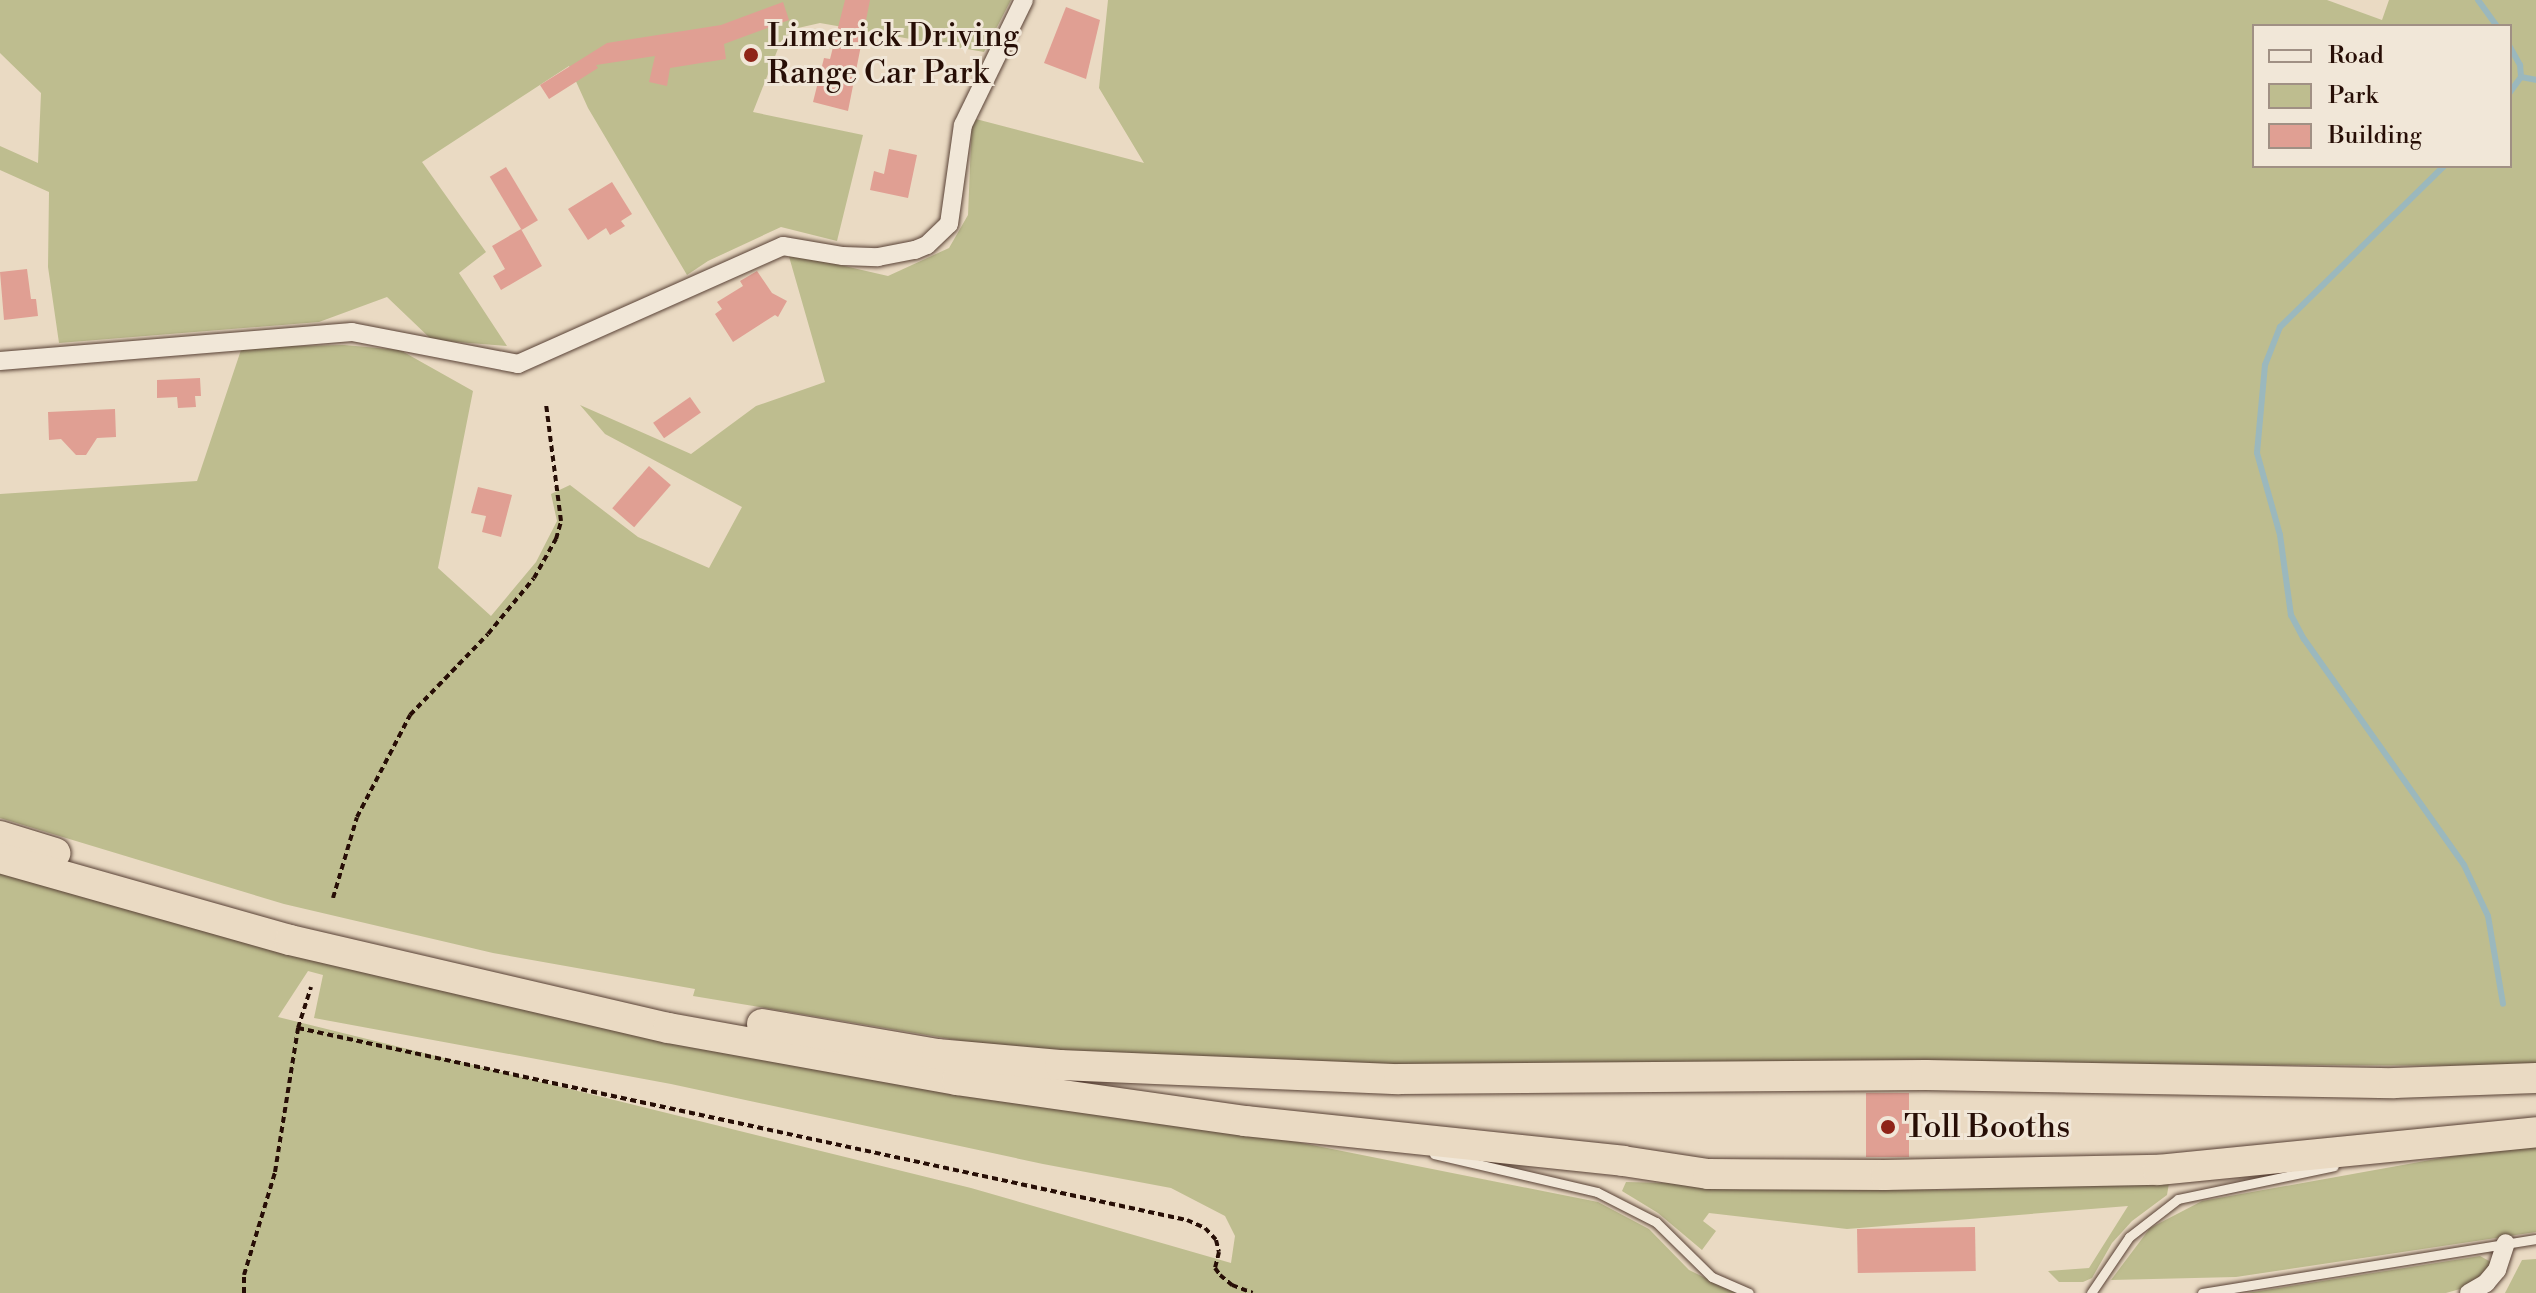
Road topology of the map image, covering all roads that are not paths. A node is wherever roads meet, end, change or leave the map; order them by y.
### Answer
1 (1024, 0) edge
2 (0, 361) edge
3 (0, 836) edge
4 (0, 858) edge
5 (2536, 1078) edge
6 (2536, 1132) edge
7 (1366, 1134) junction
8 (2415, 1144) junction
9 (2536, 1239) edge
10 (2506, 1243) junction
11 (1749, 1293) edge
12 (2091, 1293) edge
13 (2202, 1293) edge
14 (2469, 1293) edge

1 - 2 street
3 - 5 highway
4 - 7 highway
6 - 8 highway
7 - 8 highway
7 - 11 lane
8 - 12 lane
9 - 10 lane
10 - 13 lane
10 - 14 street

